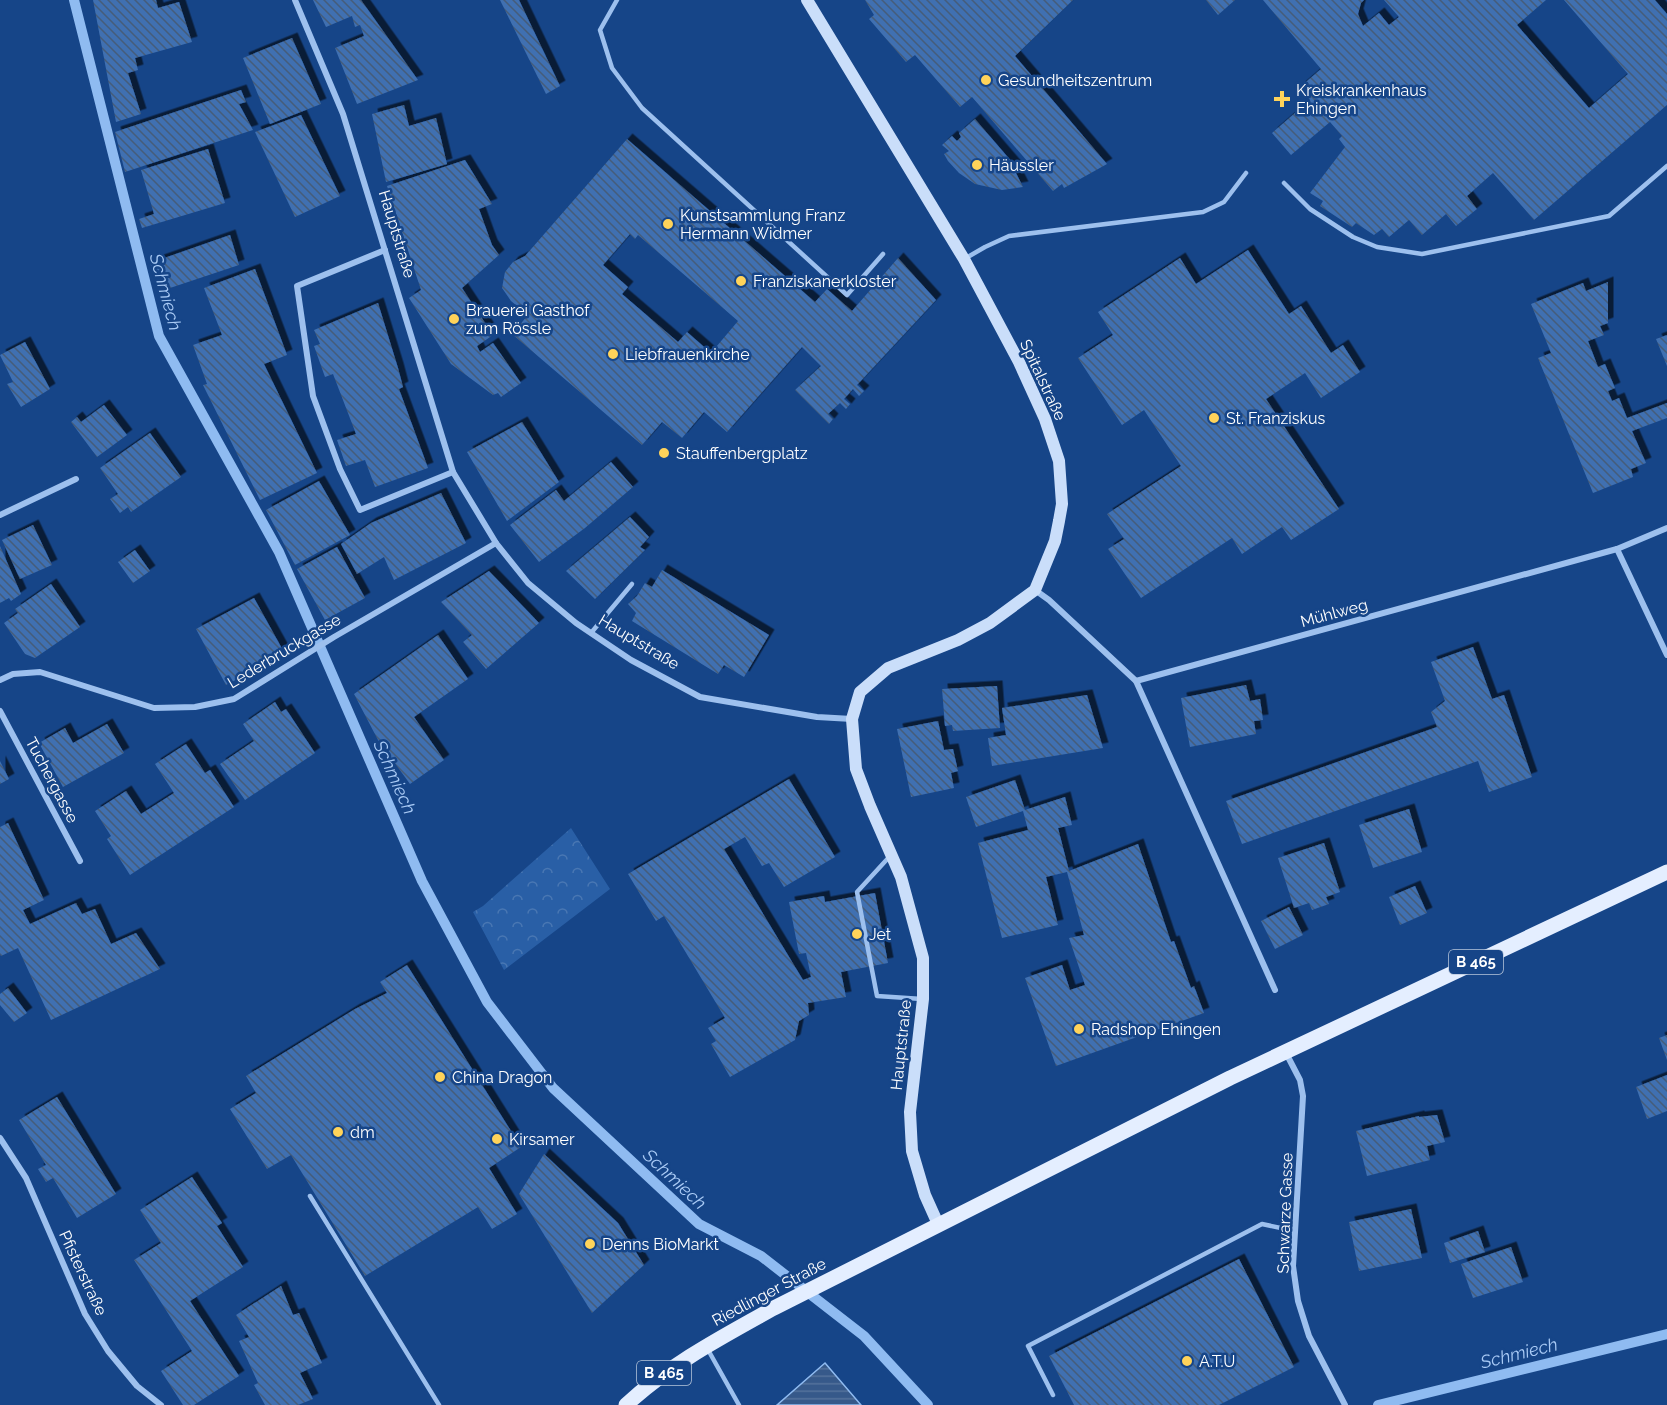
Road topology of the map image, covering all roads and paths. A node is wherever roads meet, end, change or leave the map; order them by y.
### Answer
1 (295, 0) edge
2 (617, 0) edge
3 (807, 0) edge
4 (1667, 166) edge
5 (1246, 173) dead end
6 (1284, 183) dead end
7 (385, 250) junction
8 (883, 254) dead end
9 (964, 259) junction
10 (453, 472) junction
11 (76, 479) dead end
12 (0, 515) edge
13 (1667, 528) edge
14 (496, 543) junction
15 (1617, 549) junction
16 (632, 584) dead end
17 (1035, 590) junction
18 (591, 633) junction
19 (1667, 655) edge
20 (0, 680) edge
21 (1136, 681) junction
22 (0, 711) edge
23 (852, 719) junction
24 (891, 855) junction
25 (80, 861) dead end
26 (1667, 872) edge
27 (1275, 990) dead end
28 (923, 999) junction
29 (1285, 1052) junction
30 (0, 1138) edge
31 (310, 1196) dead end
32 (938, 1224) junction
33 (1295, 1231) junction
34 (706, 1345) junction
35 (1053, 1395) dead end
36 (161, 1405) edge
37 (439, 1405) edge
38 (626, 1405) edge
39 (739, 1405) edge
40 (1345, 1405) edge

1 - 7 street, Hauptstraße
2 - 8 lane
3 - 9 street, Spitalstraße
4 - 6 lane
5 - 9 lane
7 - 10 street, Hauptstraße
7 - 10 street
9 - 17 street, Spitalstraße
10 - 14 street, Hauptstraße
11 - 12 street
13 - 15 street, Mühlweg
14 - 18 street, Hauptstraße
14 - 20 street, Lederbruckgasse
15 - 19 street
15 - 21 street, Mühlweg
16 - 18 lane
17 - 21 street
17 - 23 street
18 - 23 street, Hauptstraße
21 - 27 street
22 - 25 street, Tuchergasse
23 - 24 street, Hauptstraße
24 - 28 street, Hauptstraße
24 - 28 lane
26 - 29 main road, B 465
28 - 32 street, Hauptstraße
29 - 32 main road, B 465
29 - 33 street, Schwarze Gasse
30 - 36 street, Pfisterstraße
31 - 37 lane
32 - 34 main road, Riedlinger Straße / B 465
33 - 35 lane
33 - 40 street, Schwarze Gasse
34 - 38 main road, Riedlinger Straße / B 465
34 - 39 lane

